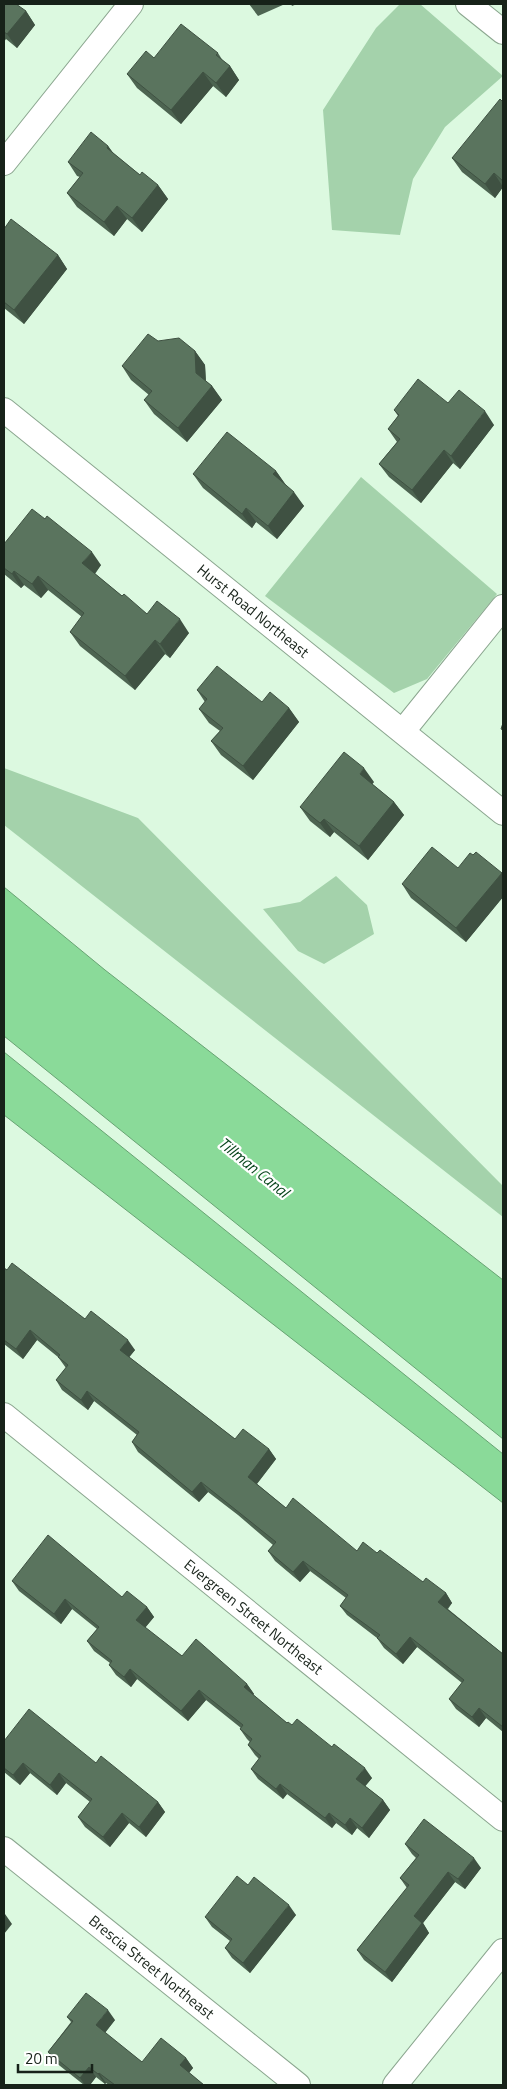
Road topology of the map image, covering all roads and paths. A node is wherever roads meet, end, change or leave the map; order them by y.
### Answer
1 (131, 4) edge
2 (468, 4) edge
3 (503, 32) edge
4 (4, 163) edge
5 (4, 410) edge
6 (503, 607) edge
7 (404, 731) junction
8 (503, 813) edge
9 (4, 1415) edge
10 (503, 1819) edge
11 (4, 1849) edge
12 (503, 1951) edge
13 (298, 2085) edge
14 (396, 2085) edge

1 - 4 street
2 - 3 street
5 - 7 street, Hurst Road Northeast
6 - 7 street
7 - 8 street, Hurst Road Northeast
9 - 10 street, Evergreen Street Northeast
11 - 13 street, Brescia Street Northeast
12 - 14 street

